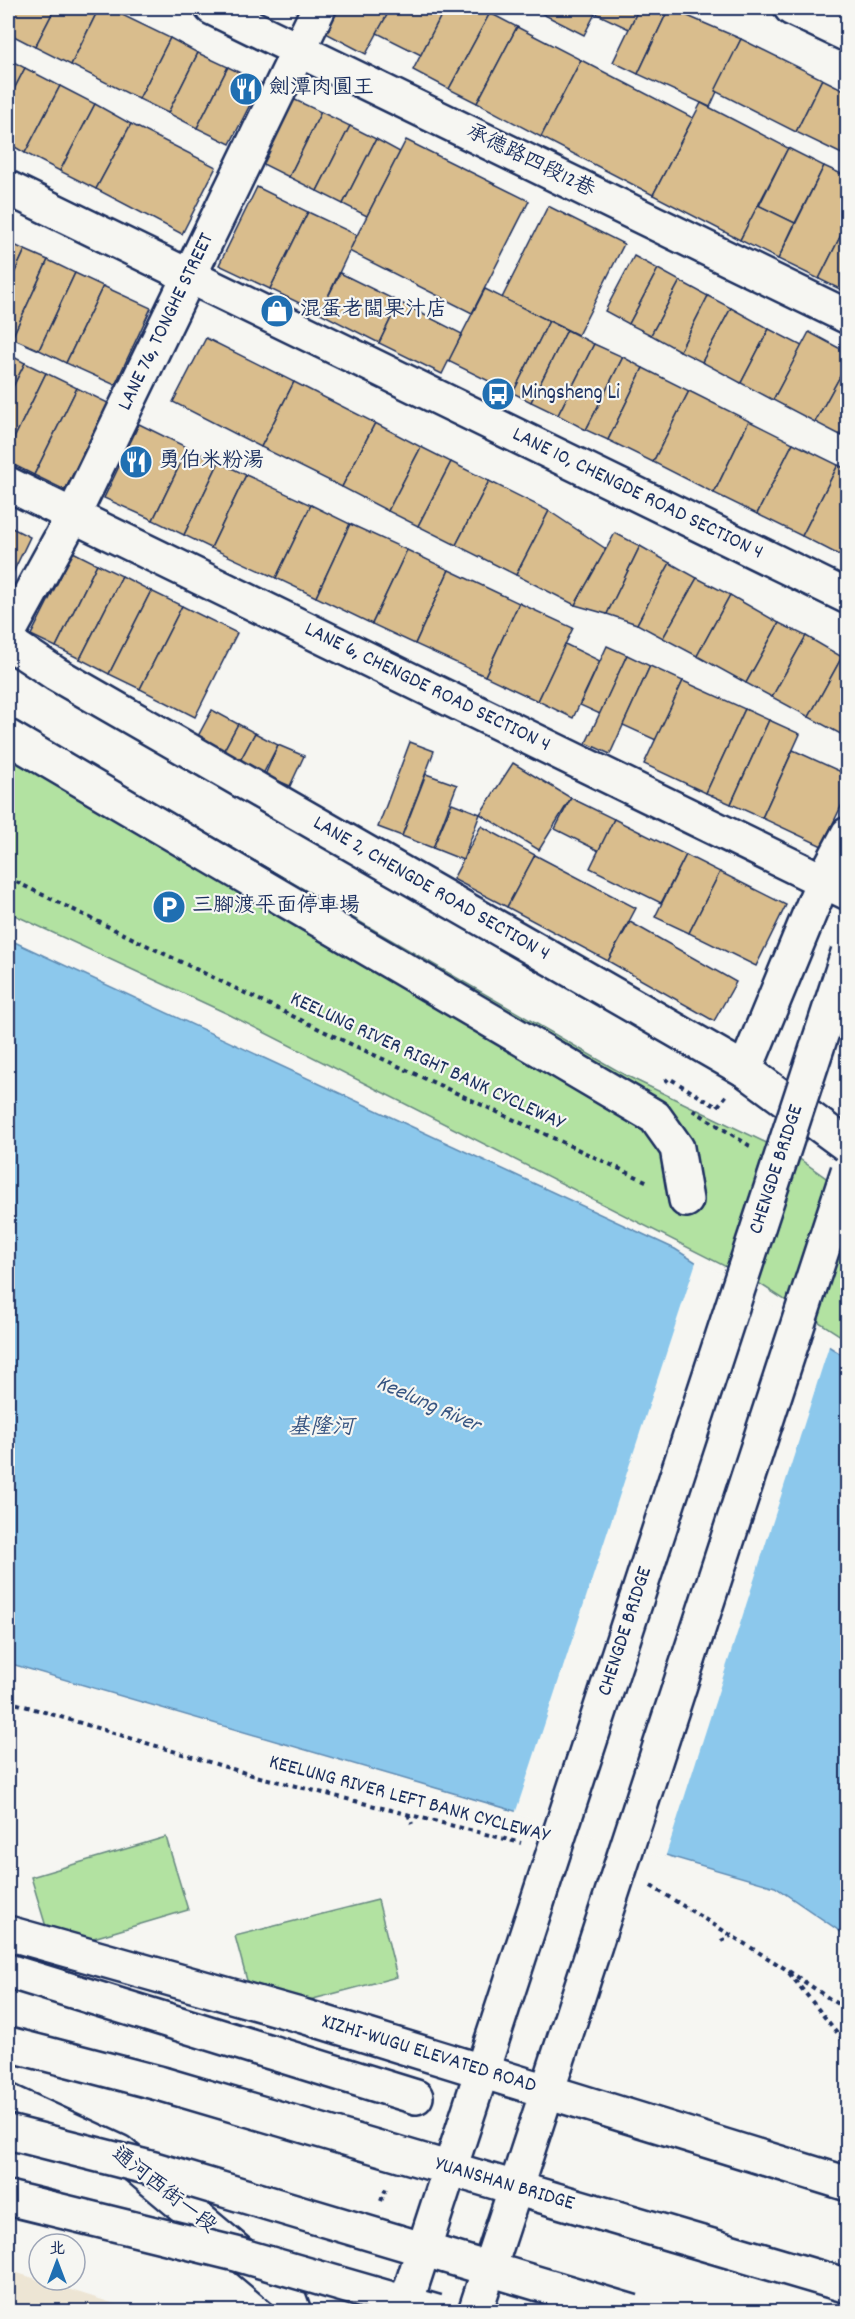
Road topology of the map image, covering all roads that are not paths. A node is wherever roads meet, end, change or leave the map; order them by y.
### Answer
1 (212, 8) edge
2 (319, 8) edge
3 (791, 8) edge
4 (848, 34) edge
5 (298, 50) junction
6 (8, 188) edge
7 (189, 276) junction
8 (848, 317) edge
9 (8, 484) edge
10 (73, 516) junction
11 (848, 597) edge
12 (8, 634) edge
13 (8, 642) edge
14 (8, 737) edge
15 (848, 834) edge
16 (835, 887) edge
17 (848, 953) edge
18 (745, 1070) junction
19 (848, 1146) edge
20 (848, 1171) edge
21 (686, 1200) road end
22 (8, 1933) edge
23 (8, 1971) edge
24 (8, 2044) edge
25 (416, 2097) dead end
26 (8, 2102) edge
27 (8, 2133) edge
28 (119, 2152) junction
29 (848, 2184) edge
30 (8, 2198) edge
31 (326, 2207) dead end
32 (848, 2286) edge
33 (294, 2312) edge
34 (403, 2312) edge
35 (437, 2312) edge
36 (475, 2312) edge
37 (633, 2312) edge

1 - 5 main road, 承德路四段12巷
2 - 5 main road, LANE 76, TONGHE STREET
3 - 4 main road
5 - 7 main road, LANE 76, TONGHE STREET
5 - 8 main road, 承德路四段12巷
6 - 7 main road, LANE 10, CHENGDE ROAD SECTION 4
7 - 10 main road, LANE 76, TONGHE STREET
7 - 11 main road, LANE 10, CHENGDE ROAD SECTION 4
9 - 10 main road, LANE 6, CHENGDE ROAD SECTION 4
10 - 12 main road, LANE 76, TONGHE STREET
10 - 16 main road, LANE 6, CHENGDE ROAD SECTION 4
13 - 18 main road, LANE 2, CHENGDE ROAD SECTION 4
14 - 21 main road
15 - 16 main road
16 - 18 main road
17 - 34 main road, CHENGDE BRIDGE, bridge
18 - 19 main road, LANE 2, CHENGDE ROAD SECTION 4
20 - 36 main road, bridge
22 - 29 main road, XIZHI-WUGU ELEVATED ROAD, bridge
23 - 25 main road
24 - 32 main road, YUANSHAN BRIDGE, bridge
26 - 28 main road, 通河西街一段
27 - 37 main road, bridge
28 - 31 main road
28 - 33 main road, 通河西街一段
30 - 35 main road, bridge

